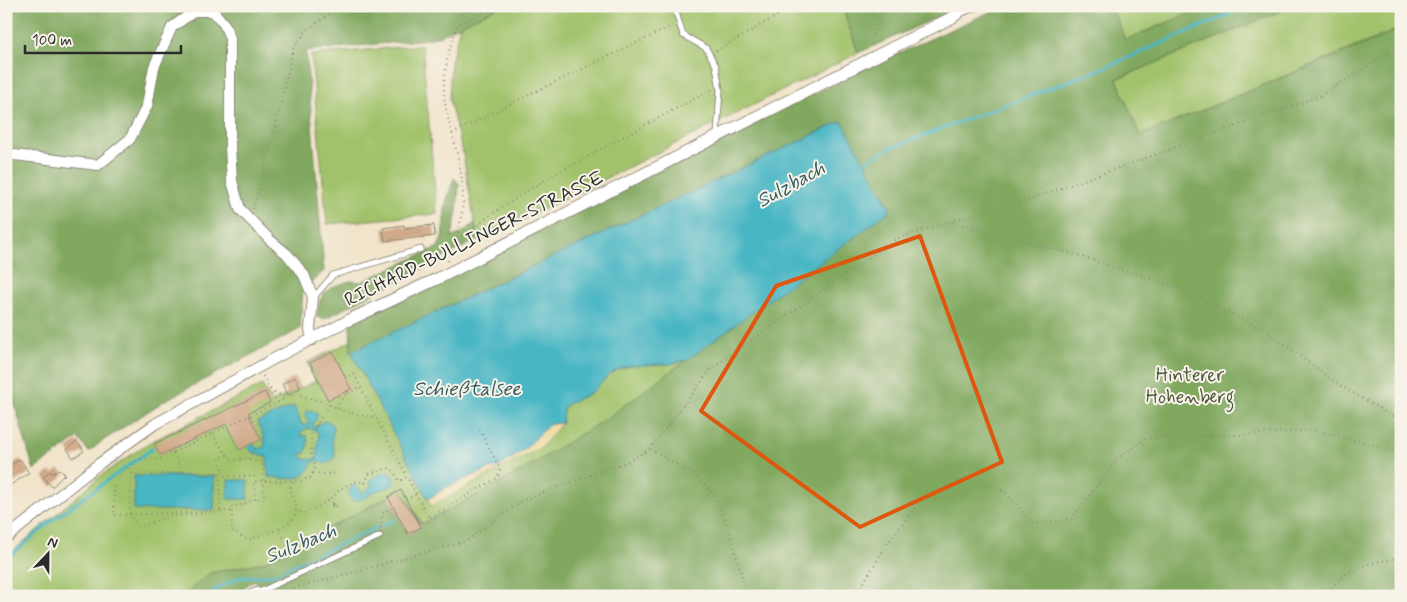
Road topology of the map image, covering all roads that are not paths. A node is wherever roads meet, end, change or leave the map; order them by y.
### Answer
1 (674, 6) edge
2 (966, 6) edge
3 (980, 6) edge
4 (953, 17) junction
5 (717, 137) junction
6 (6, 154) edge
7 (421, 249) dead end
8 (314, 297) junction
9 (350, 320) joint
10 (312, 340) junction
11 (380, 536) road end
12 (6, 538) edge
13 (253, 595) edge

1 - 5 lane
2 - 4 street
3 - 4 lane, RICHARD-BULLINGER-STRASSE
4 - 5 street, RICHARD-BULLINGER-STRASSE
5 - 9 street, RICHARD-BULLINGER-STRASSE
6 - 8 street
7 - 8 lane
8 - 10 street
9 - 10 street, RICHARD-BULLINGER-STRASSE
10 - 12 street, RICHARD-BULLINGER-STRASSE
11 - 13 lane

